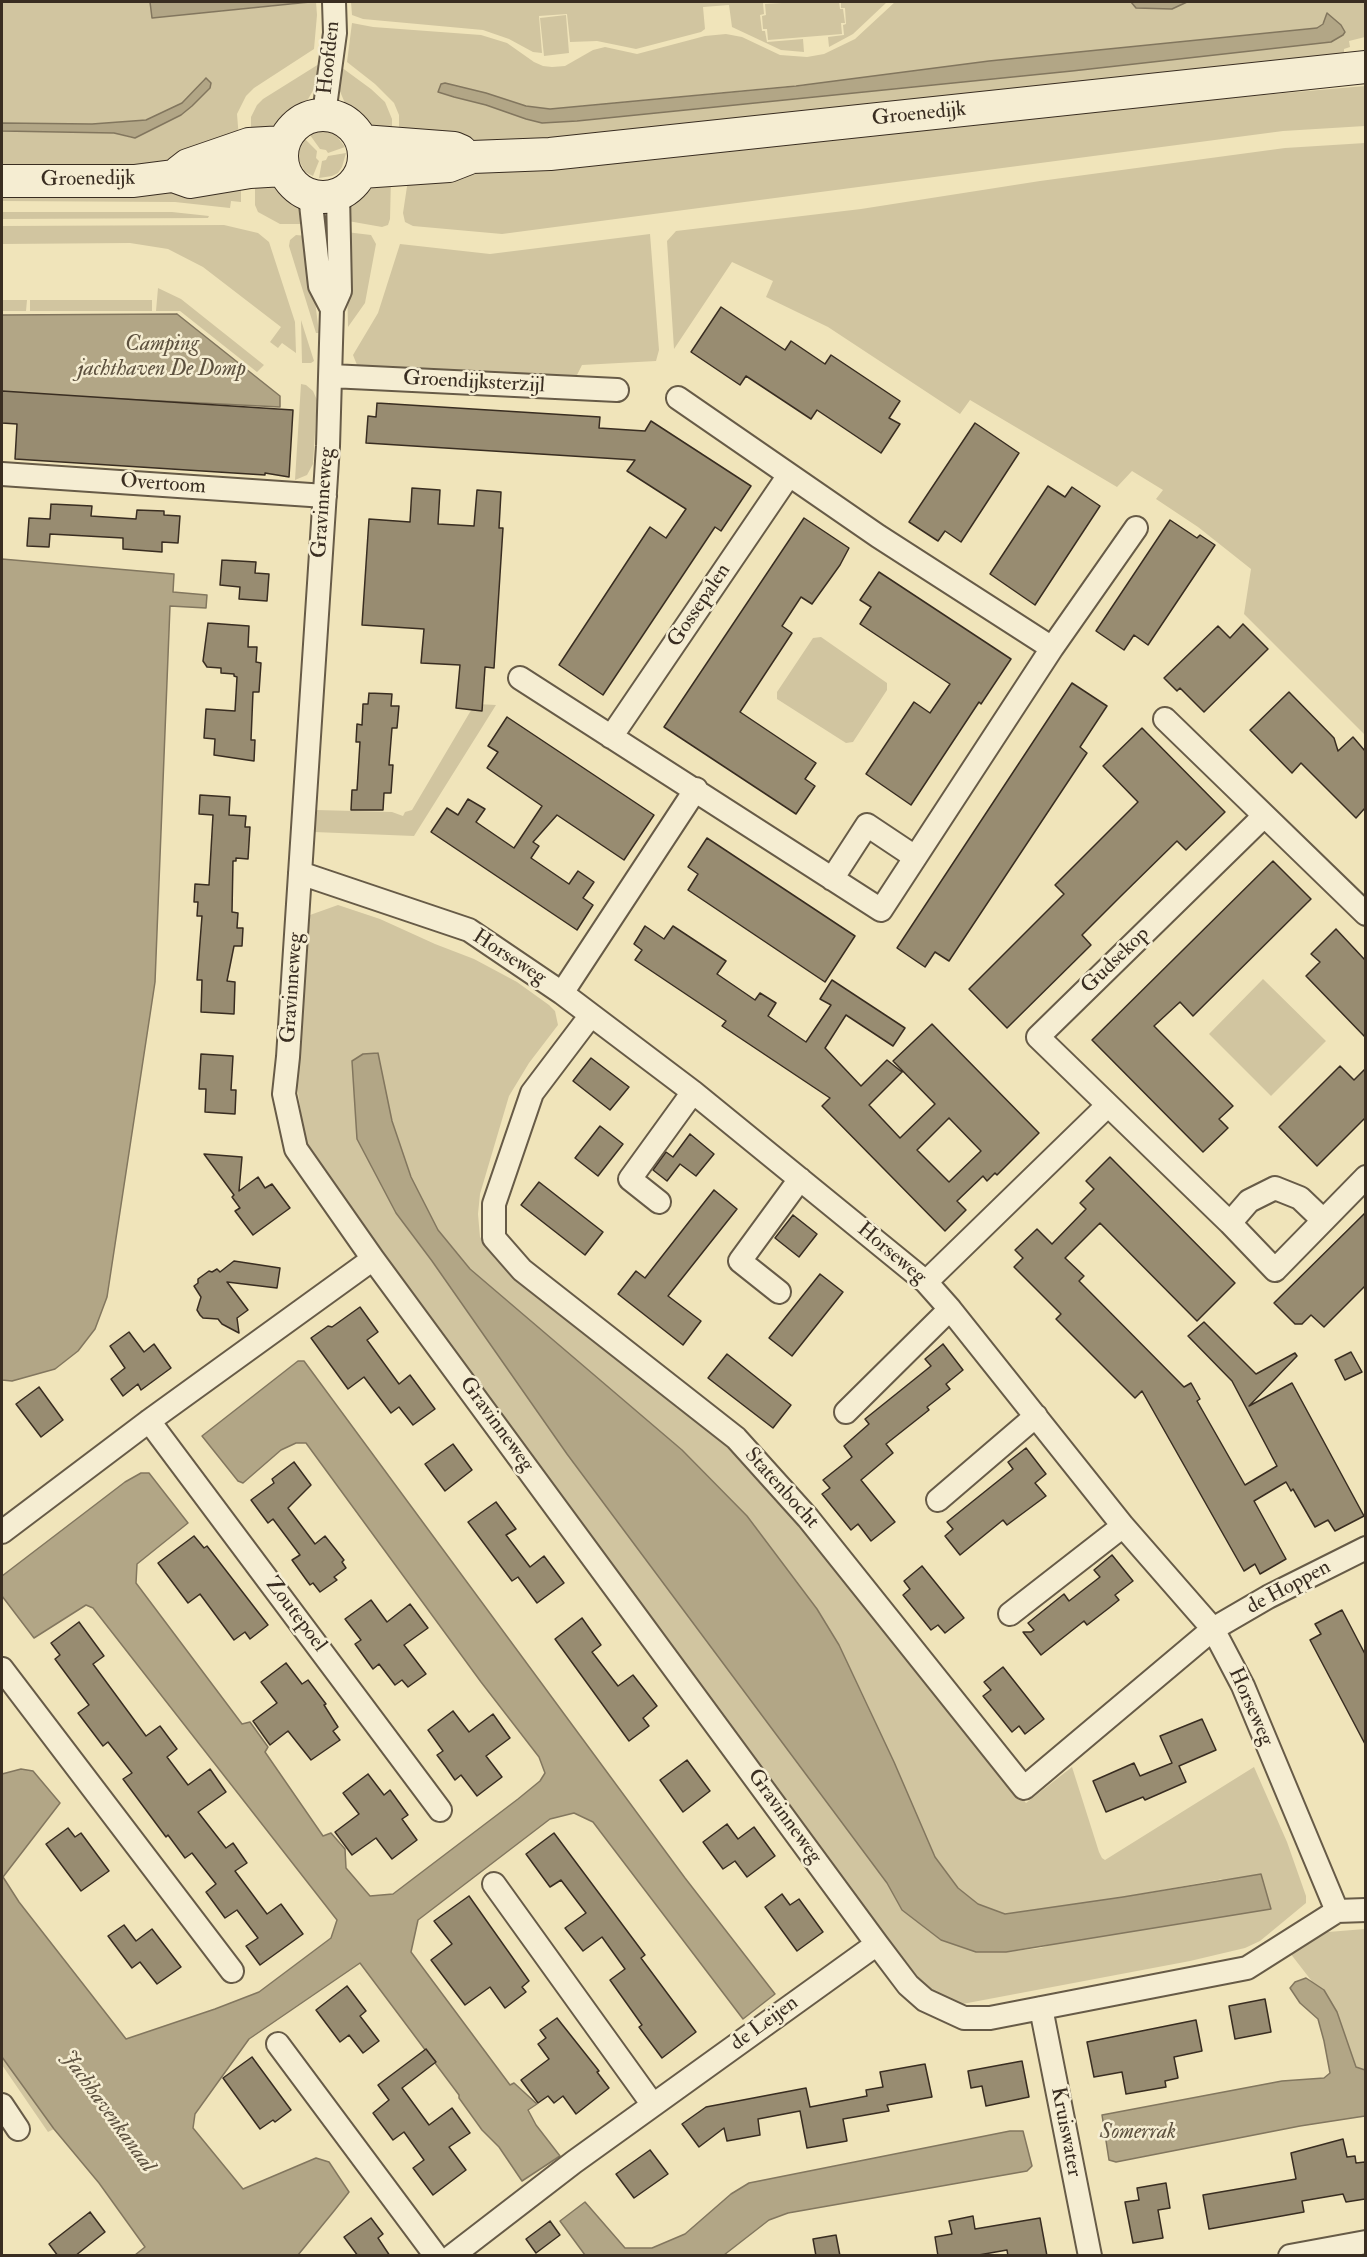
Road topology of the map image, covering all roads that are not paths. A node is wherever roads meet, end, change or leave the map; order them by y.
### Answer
1 (334, 2) edge
2 (1365, 67) edge
3 (324, 114) junction
4 (362, 141) junction
5 (284, 156) junction
6 (472, 157) junction
7 (361, 172) junction
8 (2, 181) edge
9 (324, 194) junction
10 (331, 376) junction
11 (617, 390) dead end
12 (678, 398) dead end
13 (2, 474) edge
14 (789, 475) junction
15 (325, 496) junction
16 (1136, 528) dead end
17 (1052, 648) junction
18 (520, 678) dead end
19 (1165, 719) dead end
20 (611, 737) junction
21 (696, 789) junction
22 (1264, 816) junction
23 (915, 857) junction
24 (300, 873) junction
25 (832, 879) junction
26 (1365, 914) edge
27 (562, 993) junction
28 (591, 1015) junction
29 (693, 1092) junction
30 (1107, 1106) junction
31 (1365, 1177) edge
32 (800, 1179) junction
33 (659, 1202) dead end
34 (1323, 1220) junction
35 (1230, 1223) junction
36 (373, 1259) junction
37 (926, 1282) junction
38 (779, 1292) dead end
39 (950, 1309) junction
40 (846, 1412) dead end
41 (1036, 1416) junction
42 (149, 1421) junction
43 (938, 1500) dead end
44 (1123, 1526) junction
45 (2, 1532) edge
46 (1365, 1548) edge
47 (1010, 1614) dead end
48 (1213, 1629) junction
49 (2, 1670) edge
50 (440, 1810) dead end
51 (494, 1884) dead end
52 (1365, 1910) edge
53 (1336, 1911) junction
54 (877, 1944) junction
55 (232, 1971) dead end
56 (1041, 2008) junction
57 (278, 2044) dead end
58 (2, 2105) edge
59 (653, 2105) junction
60 (18, 2129) dead end
61 (1365, 2242) edge
62 (436, 2256) edge
63 (452, 2256) edge
64 (1090, 2256) edge
65 (1290, 2256) edge

1 - 3 street, Hoofden
2 - 6 main road, Groenedijk
3 - 4 main road
3 - 5 main road
4 - 6 main road, Groenedijk
4 - 7 main road
5 - 8 main road, Groenedijk
5 - 9 main road
6 - 7 main road, Groenedijk
7 - 9 main road
9 - 10 street, Gravinneweg
10 - 11 street, Groendijksterzijl
10 - 15 street, Gravinneweg
12 - 14 street
13 - 15 street, Overtoom
14 - 17 street
14 - 20 street, Gossepalen
15 - 24 street, Gravinneweg
16 - 17 street
17 - 23 street
18 - 20 street
19 - 22 street
20 - 21 street
21 - 25 street
21 - 27 street
22 - 26 street
22 - 30 street, Gudsekop
23 - 25 street
23 - 25 street
24 - 27 street, Horseweg
24 - 36 street, Gravinneweg
27 - 28 street, Horseweg
28 - 29 street, Horseweg
28 - 48 street, Statenbocht
29 - 32 street, Horseweg
29 - 33 street
30 - 35 street, Gudsekop
30 - 37 street
31 - 34 street, Gudsekop
32 - 37 street, Horseweg
32 - 38 street
34 - 35 street
34 - 35 street, Gudsekop
36 - 42 street
36 - 54 street, Gravinneweg
37 - 39 street, Horseweg
39 - 40 street
39 - 41 street, Horseweg
41 - 43 street
41 - 44 street, Horseweg
42 - 45 street
42 - 50 street, Zoutepoel
44 - 47 street
44 - 48 street, Horseweg
46 - 48 street, de Hoppen
48 - 53 street, Horseweg
49 - 55 street
51 - 59 street
52 - 53 street
53 - 56 street, Gravinneweg
54 - 56 street, Gravinneweg
54 - 59 street, de Leijen
56 - 64 street, Kruiswater
57 - 62 street
58 - 60 street
59 - 63 street, de Leijen
61 - 65 street

